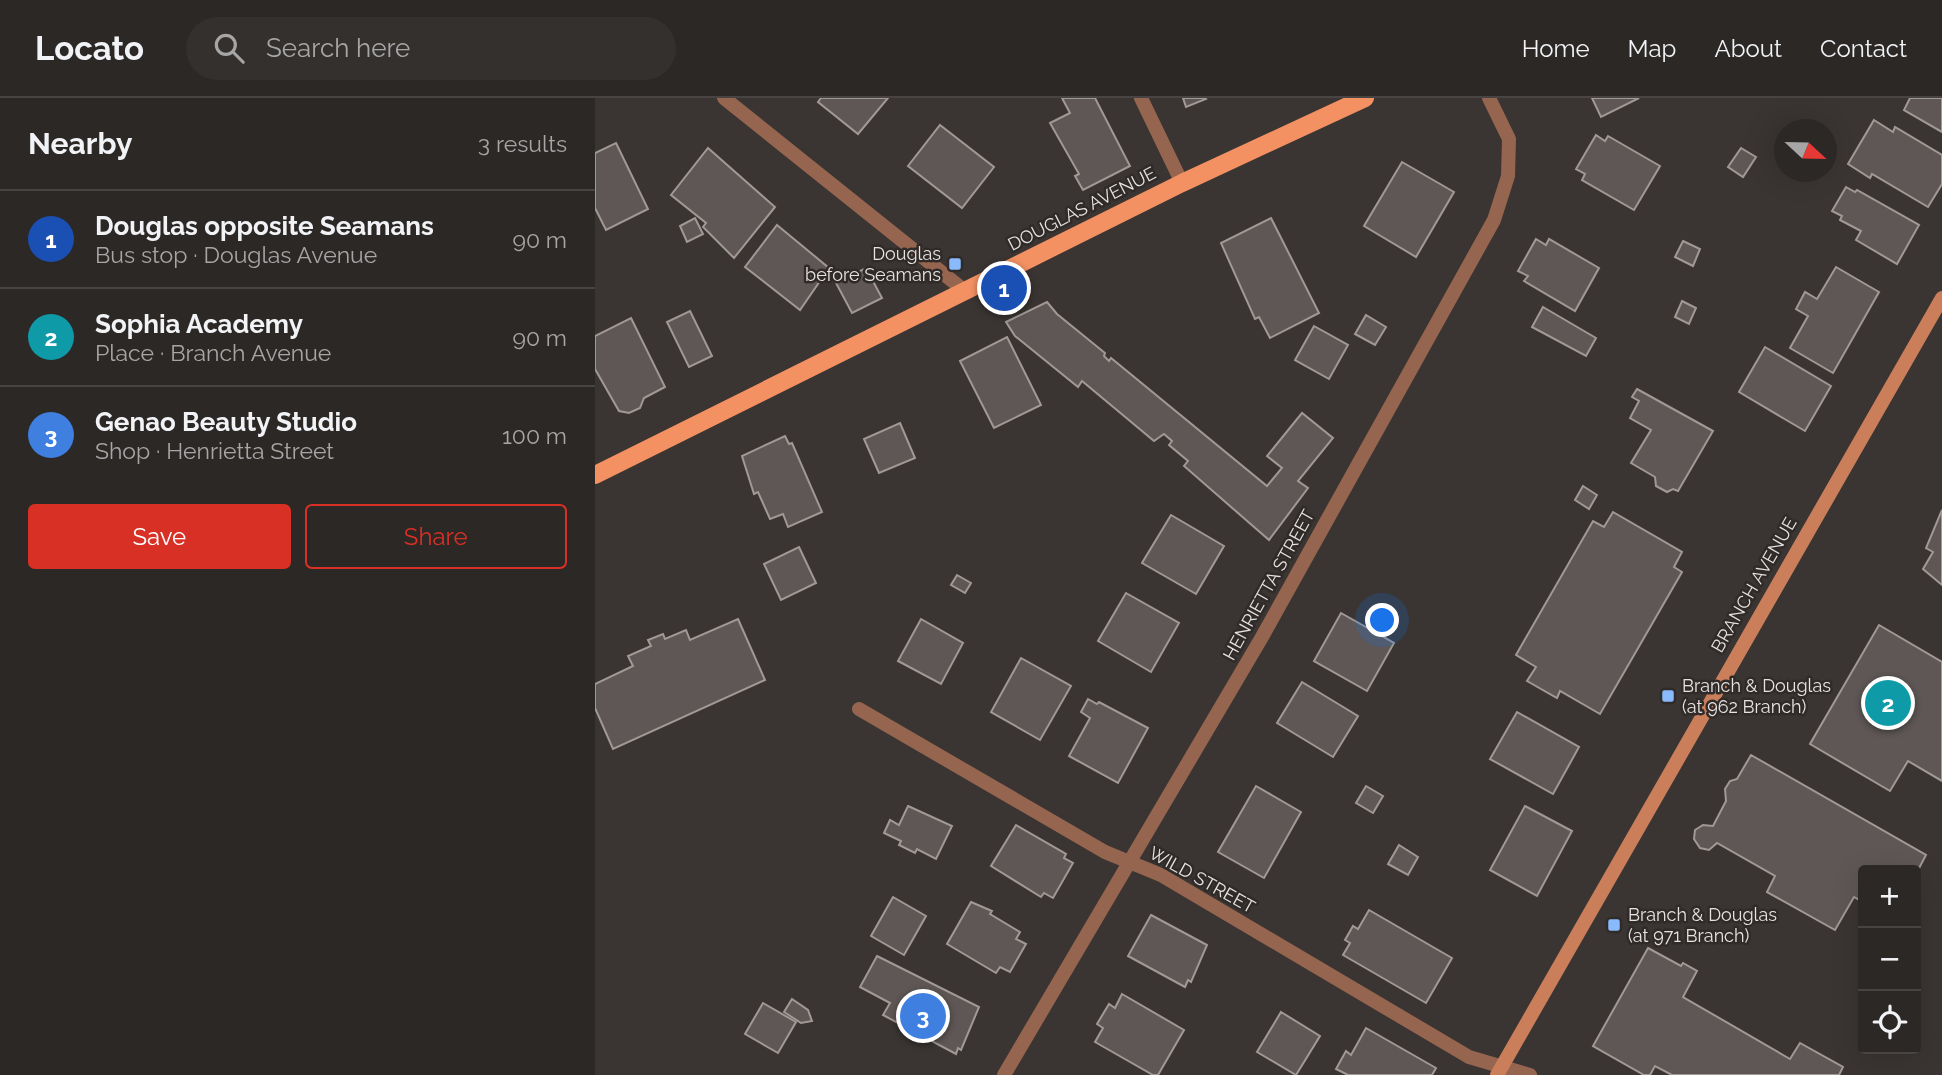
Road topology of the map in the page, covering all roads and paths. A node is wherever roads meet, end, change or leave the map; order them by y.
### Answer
1 (724, 98) edge
2 (1141, 98) edge
3 (1365, 98) edge
4 (1489, 98) edge
5 (1182, 183) junction
6 (965, 291) junction
7 (1942, 298) edge
8 (595, 475) edge
9 (859, 709) dead end
10 (1129, 862) junction
11 (1499, 1071) edge
12 (1005, 1075) edge
13 (1530, 1075) edge

1 - 6 street
2 - 5 street
3 - 5 main road, DOUGLAS AVENUE
4 - 10 street, HENRIETTA STREET
5 - 6 main road, DOUGLAS AVENUE
6 - 8 main road, DOUGLAS AVENUE
7 - 11 main road, BRANCH AVENUE
9 - 10 street, WILD STREET
10 - 11 street, WILD STREET
10 - 12 street, HENRIETTA STREET
11 - 13 street, WILD STREET

